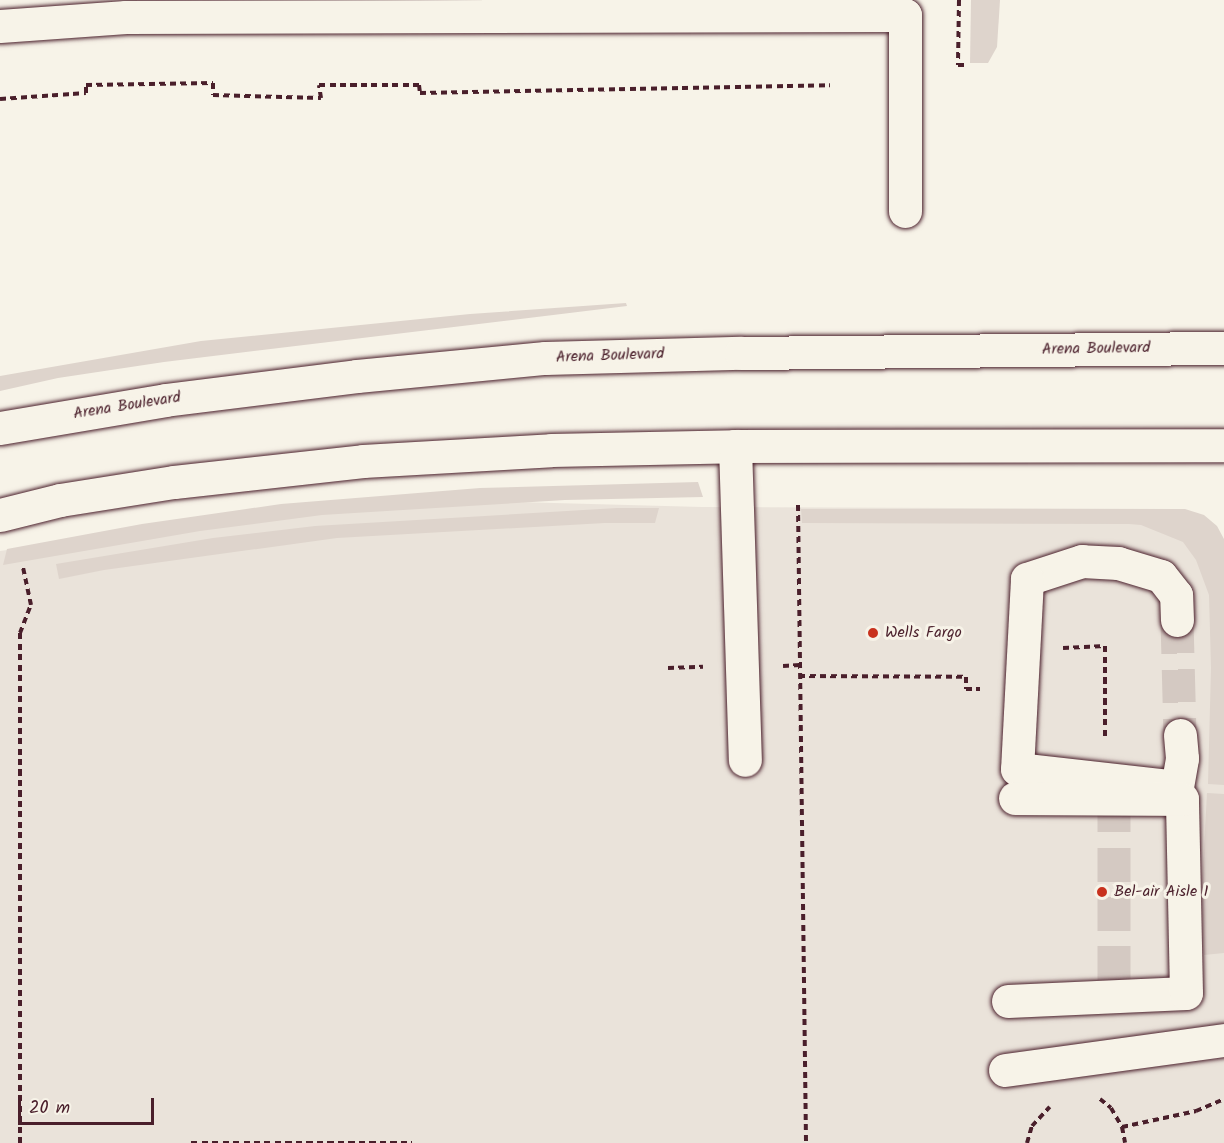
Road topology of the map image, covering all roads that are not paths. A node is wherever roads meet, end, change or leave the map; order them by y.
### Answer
1 (905, 7) edge
2 (0, 26) edge
3 (905, 211) dead end
4 (1224, 348) edge
5 (0, 428) edge
6 (1224, 445) edge
7 (735, 446) junction
8 (0, 515) edge
9 (1177, 620) tunnel mouth
10 (1180, 735) tunnel mouth
11 (745, 760) dead end
12 (1016, 784) junction
13 (1008, 1000) dead end
14 (1224, 1040) edge
15 (1005, 1070) dead end

1 - 2 main road
1 - 3 main road
4 - 5 main road, Arena Boulevard
6 - 7 main road
7 - 8 main road
7 - 11 main road
9 - 12 main road
10 - 12 main road
12 - 13 main road
14 - 15 main road

